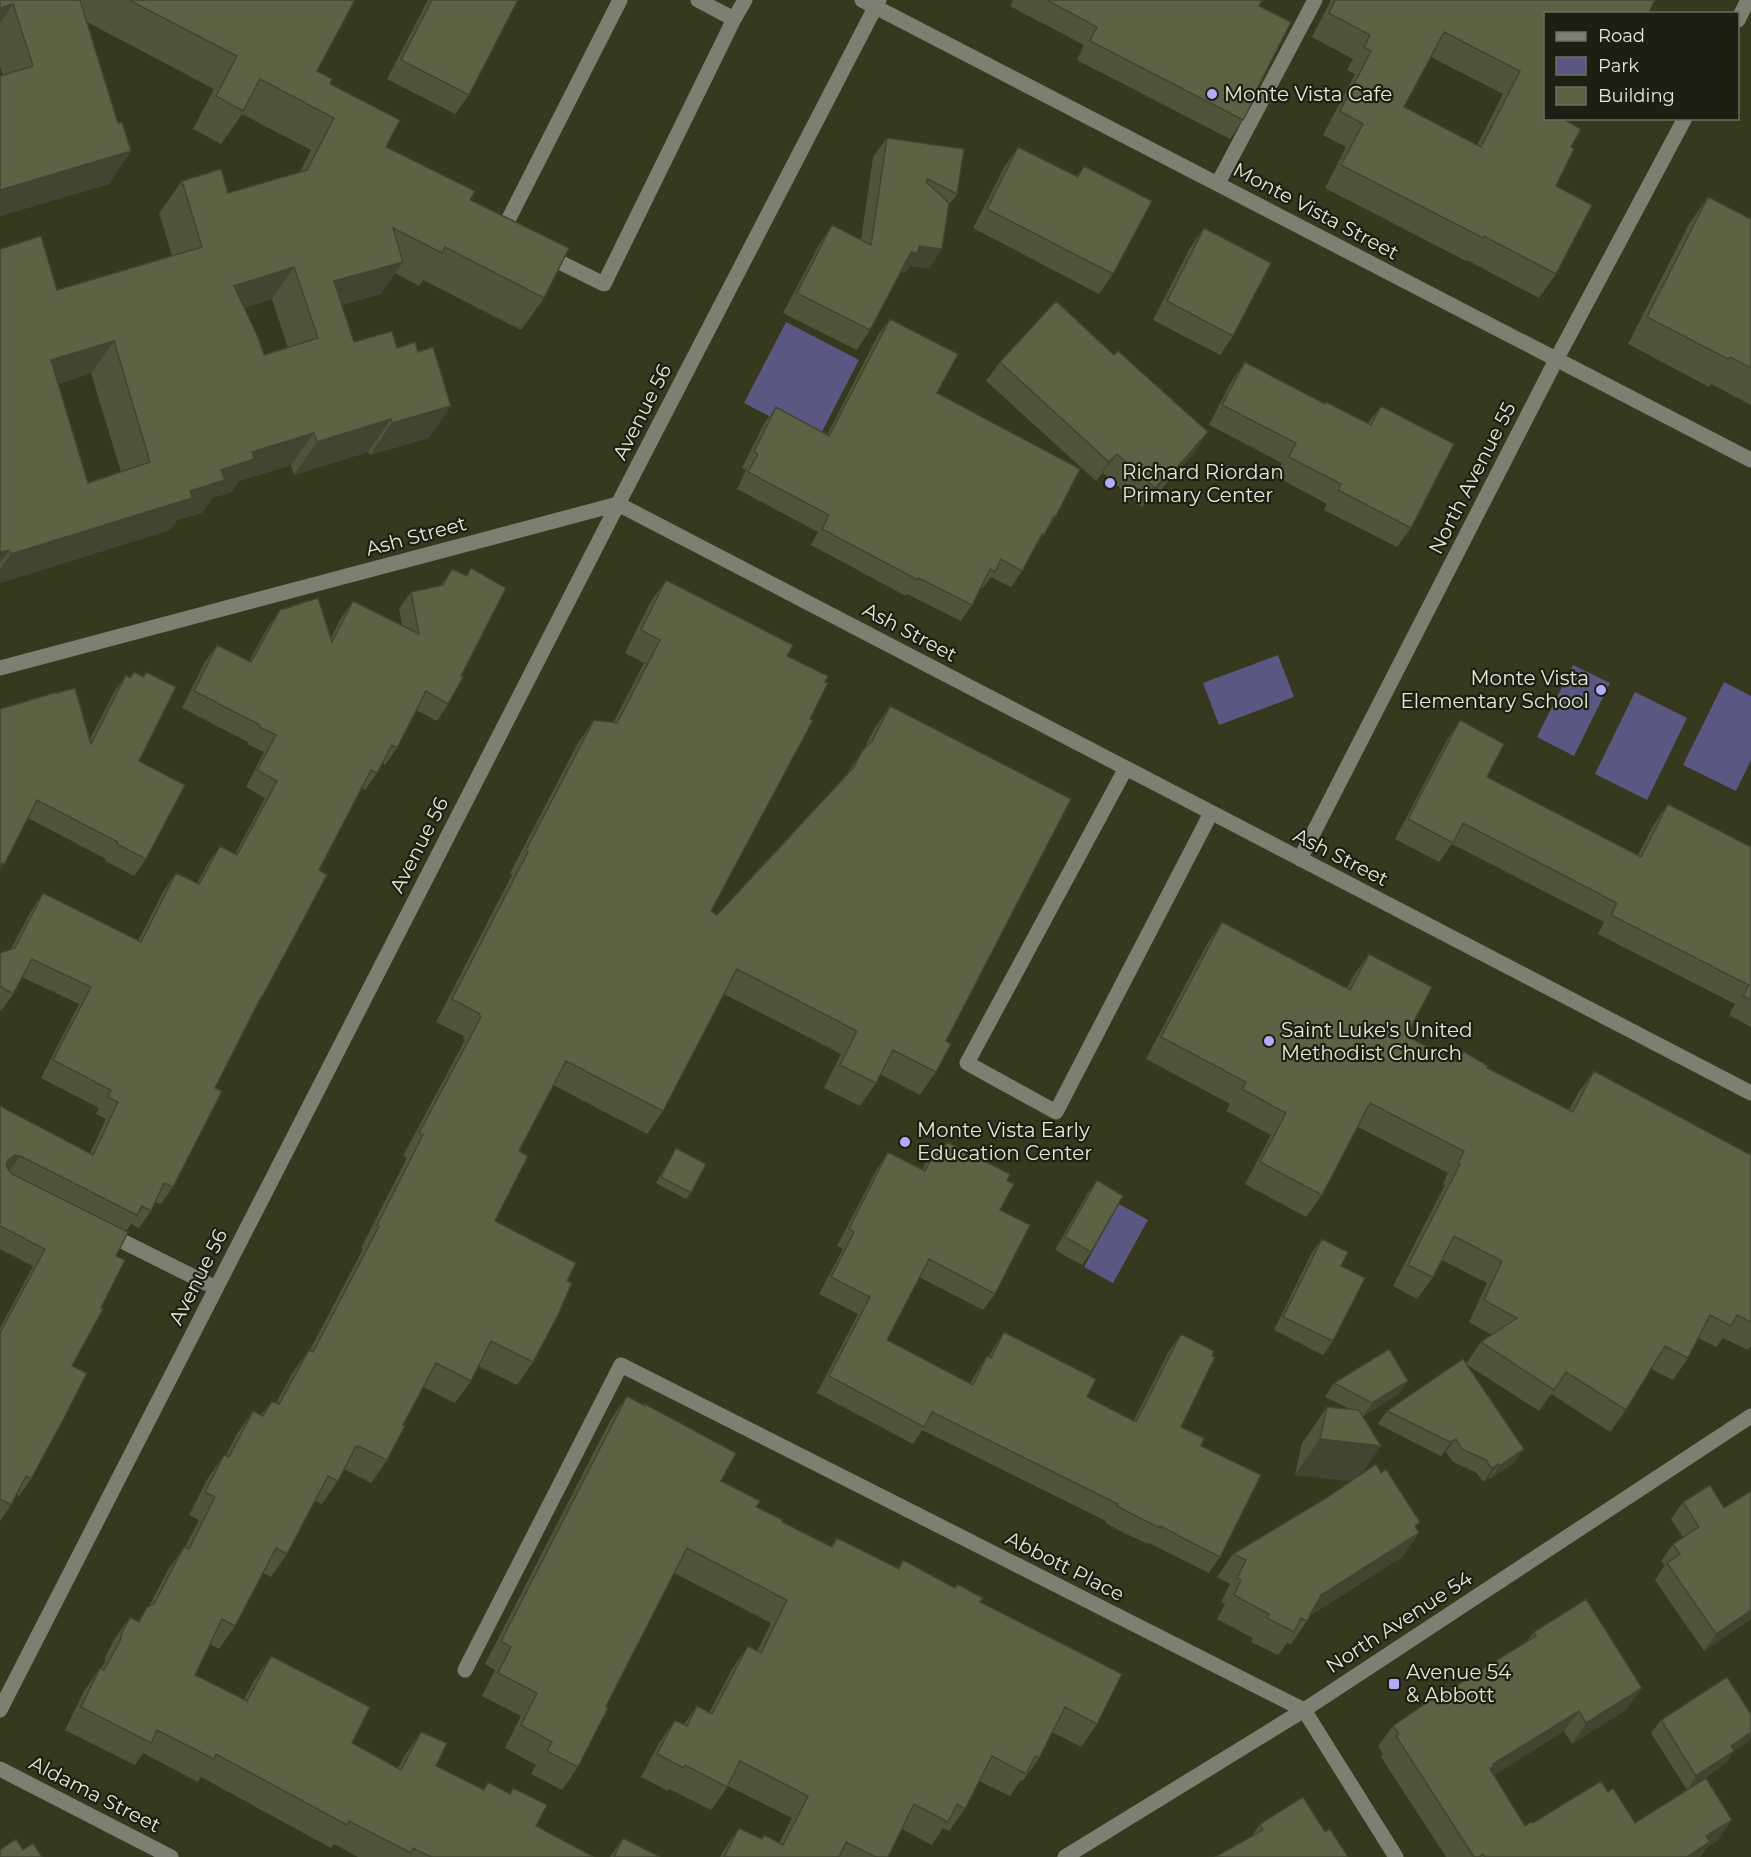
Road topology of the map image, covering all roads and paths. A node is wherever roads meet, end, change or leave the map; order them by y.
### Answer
1 (698, 0) edge
2 (745, 0) edge
3 (1315, 0) edge
4 (1748, 0) edge
5 (619, 2) edge
6 (872, 2) edge
7 (1739, 16) edge
8 (734, 19) junction
9 (1684, 120) edge
10 (1218, 183) junction
11 (511, 239) edge
12 (531, 249) edge
13 (1556, 360) junction
14 (1751, 460) edge
15 (618, 504) junction
16 (0, 668) edge
17 (1126, 768) junction
18 (1211, 813) junction
19 (1300, 859) junction
20 (1751, 1093) edge
21 (97, 1228) edge
22 (216, 1288) junction
23 (1751, 1416) edge
24 (465, 1670) dead end
25 (0, 1710) edge
26 (1304, 1710) junction
27 (0, 1769) edge
28 (171, 1857) edge
29 (1065, 1857) edge
30 (1396, 1857) edge

1 - 8 street
2 - 8 street
3 - 10 street
4 - 7 street
5 - 11 street
6 - 10 street, Monte Vista Street
6 - 15 street, Avenue 56
8 - 12 street
9 - 13 street, North Avenue 55
10 - 13 street, Monte Vista Street
13 - 14 street, Monte Vista Street
13 - 19 street, North Avenue 55
15 - 16 street, Ash Street
15 - 17 street, Ash Street
15 - 22 street, Avenue 56
17 - 18 street, Ash Street
17 - 18 street
18 - 19 street, Ash Street
19 - 20 street, Ash Street
21 - 22 street
22 - 25 street, Avenue 56
23 - 26 street, North Avenue 54
24 - 26 street, Abbott Place
26 - 29 street, North Avenue 54
26 - 30 street
27 - 28 street, Aldama Street

